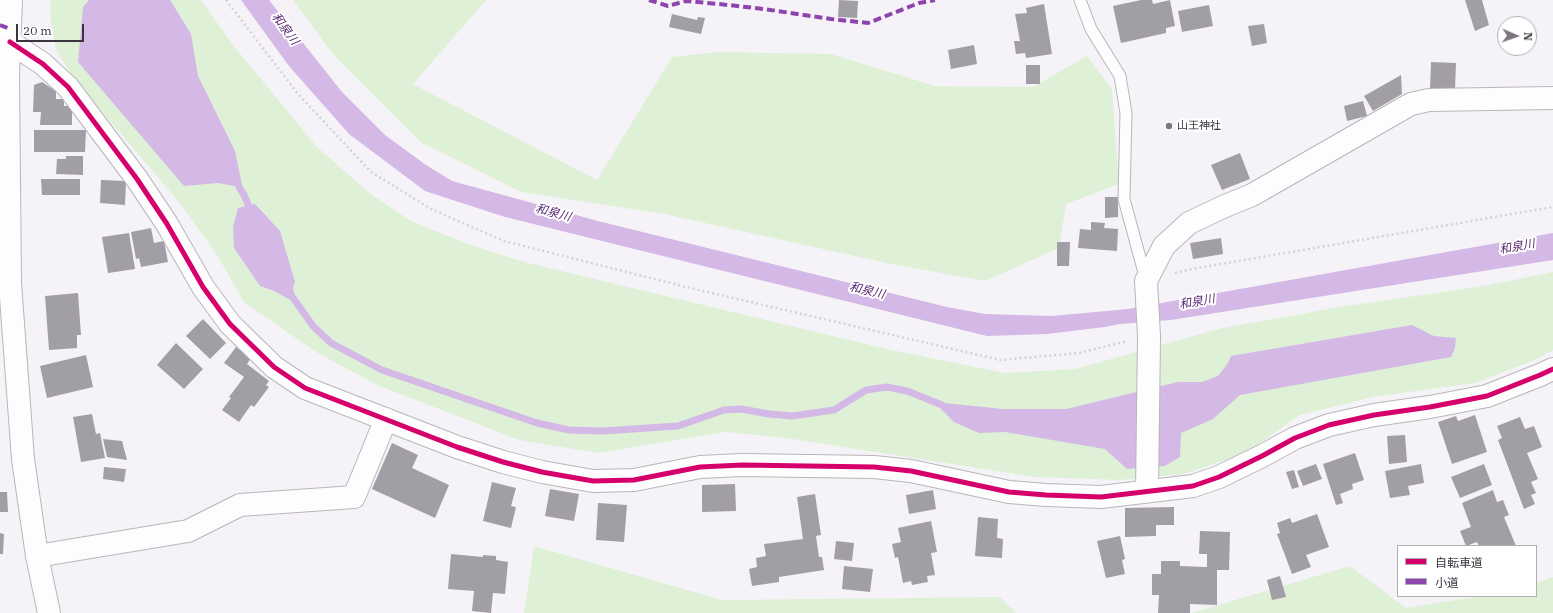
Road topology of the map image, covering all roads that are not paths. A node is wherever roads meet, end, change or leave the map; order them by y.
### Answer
1 (1080, 0) edge
2 (13, 4) edge
3 (10, 42) junction
4 (1553, 98) edge
5 (5, 106) edge
6 (1146, 281) junction
7 (1553, 369) edge
8 (386, 419) junction
9 (1147, 491) junction
10 (36, 556) junction
11 (49, 613) edge

1 - 6 lane
2 - 3 street
3 - 5 street
3 - 8 street
4 - 6 street
5 - 10 street
6 - 9 street
7 - 9 street
8 - 9 street
8 - 10 street
10 - 11 street

